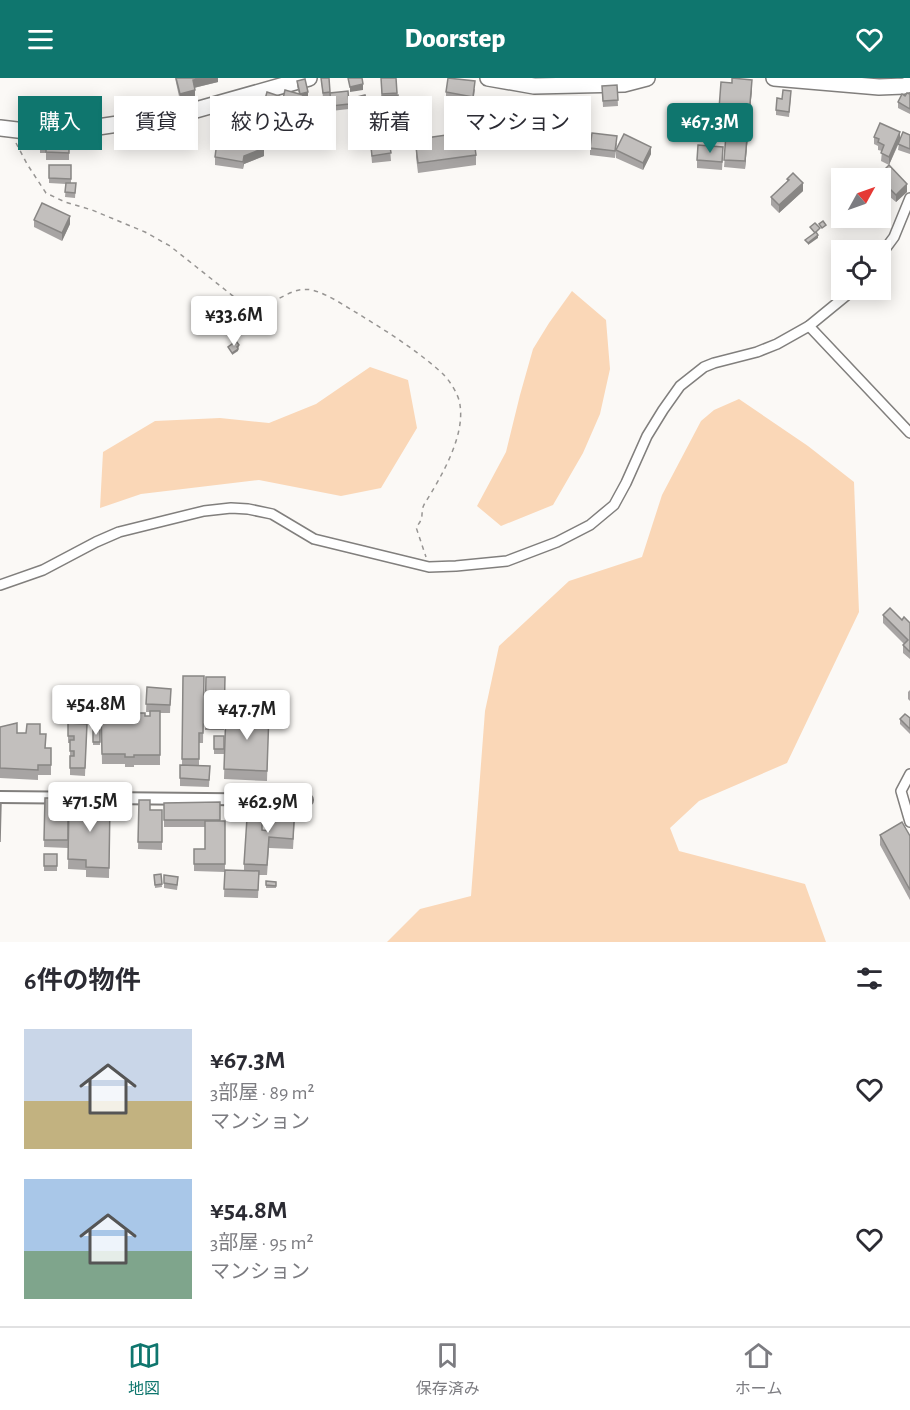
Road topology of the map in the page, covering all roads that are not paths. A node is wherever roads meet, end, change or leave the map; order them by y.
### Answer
1 (309, 78) edge
2 (488, 78) edge
3 (647, 78) edge
4 (774, 78) edge
5 (624, 81) edge
6 (910, 84) edge
7 (4, 128) edge
8 (910, 198) edge
9 (891, 241) edge
10 (841, 300) edge
11 (809, 326) junction
12 (910, 433) edge
13 (0, 585) edge
14 (910, 774) edge
15 (0, 797) edge
16 (307, 800) dead end
17 (910, 822) edge

1 - 7 highway
2 - 5 highway
3 - 5 highway
4 - 6 highway
8 - 9 street
10 - 11 street
11 - 12 street
11 - 13 street
14 - 17 street
15 - 16 street

